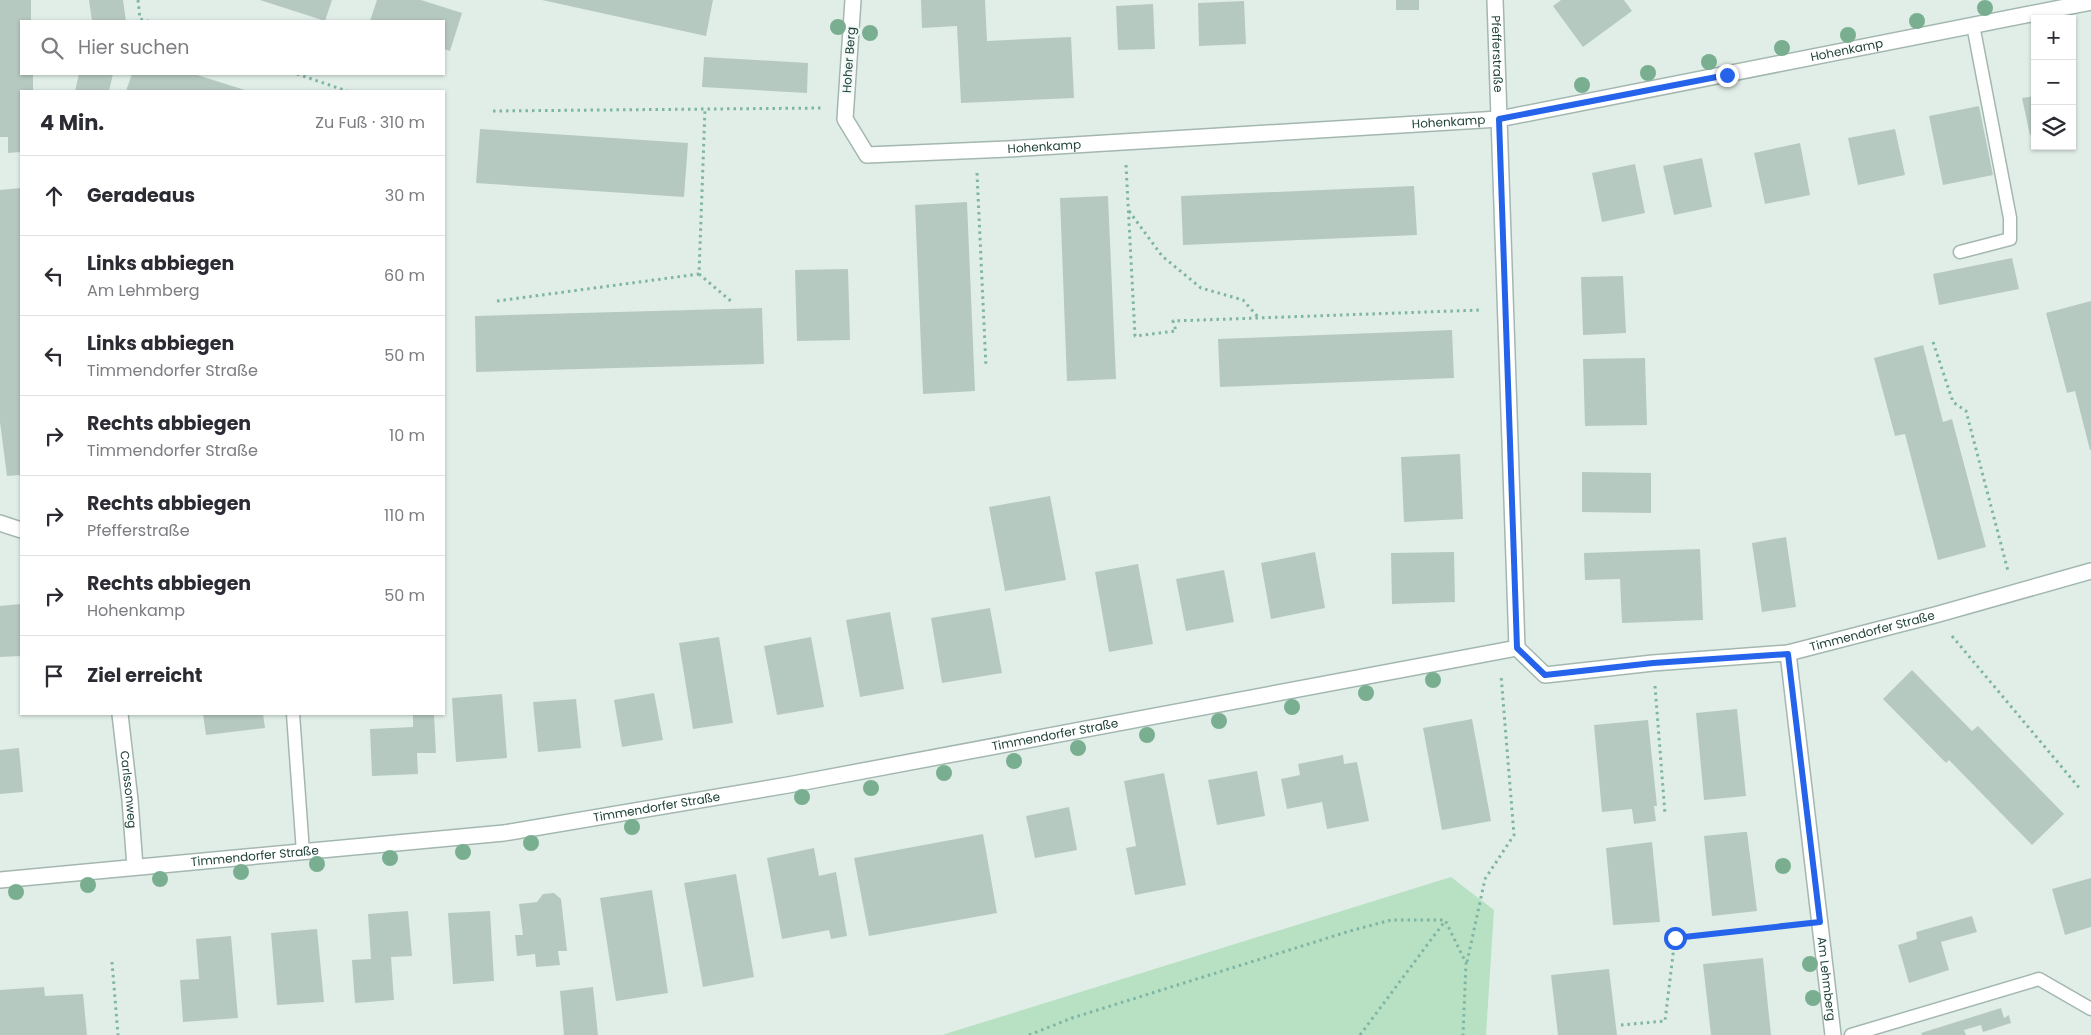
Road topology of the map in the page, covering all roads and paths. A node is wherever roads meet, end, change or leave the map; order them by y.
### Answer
1 (138, 0) edge
2 (853, 0) edge
3 (1495, 0) edge
4 (2091, 2) edge
5 (2053, 5) edge
6 (144, 20) edge
7 (1973, 26) junction
8 (300, 75) edge
9 (344, 90) edge
10 (705, 109) junction
11 (493, 111) dead end
12 (845, 114) junction
13 (1499, 119) junction
14 (1125, 142) junction
15 (976, 150) junction
16 (1129, 211) junction
17 (1960, 252) dead end
18 (699, 274) junction
19 (497, 300) dead end
20 (732, 302) dead end
21 (1505, 309) junction
22 (1259, 318) junction
23 (1933, 342) dead end
24 (986, 367) dead end
25 (0, 523) edge
26 (20, 530) edge
27 (2091, 571) edge
28 (2014, 593) junction
29 (1934, 615) junction
30 (1517, 648) junction
31 (1499, 652) junction
32 (1788, 654) junction
33 (1653, 663) junction
34 (120, 715) edge
35 (293, 715) edge
36 (2081, 790) dead end
37 (1665, 814) dead end
38 (303, 852) junction
39 (135, 867) junction
40 (0, 880) edge
41 (1445, 920) junction
42 (1820, 922) junction
43 (112, 962) dead end
44 (1466, 963) junction
45 (2091, 1009) edge
46 (1621, 1025) dead end
47 (118, 1035) edge
48 (1029, 1035) edge
49 (1360, 1035) edge
50 (1463, 1035) edge
51 (1833, 1035) edge
52 (1851, 1035) edge

1 - 6 path
2 - 12 street, Hoher Berg
3 - 13 street, Pfefferstraße
4 - 5 street, Hohenkamp
5 - 7 street, Hohenkamp
7 - 13 street, Hohenkamp
7 - 17 lane
8 - 9 path
10 - 11 path
10 - 12 path
10 - 18 path
12 - 15 street, Hohenkamp
13 - 14 street, Hohenkamp
13 - 21 street, Pfefferstraße
14 - 15 street, Hohenkamp
14 - 16 path
15 - 24 path
16 - 22 path
16 - 22 path
18 - 19 path
18 - 20 path
21 - 22 path
21 - 30 street, Pfefferstraße
23 - 28 path
25 - 26 street
27 - 28 street, Timmendorfer Straße
28 - 29 street, Timmendorfer Straße
29 - 32 street, Timmendorfer Straße
29 - 36 path
30 - 31 street, Timmendorfer Straße
30 - 33 street, Timmendorfer Straße
31 - 38 street, Timmendorfer Straße
31 - 44 path
32 - 33 street, Timmendorfer Straße
32 - 42 street, Am Lehmberg
33 - 37 path
34 - 39 street, Carlssonweg
35 - 38 lane
38 - 39 street, Timmendorfer Straße
39 - 40 street, Timmendorfer Straße
41 - 44 path
41 - 48 path
41 - 49 path
42 - 46 path
42 - 51 street, Am Lehmberg
43 - 47 path
44 - 50 path
45 - 52 lane

